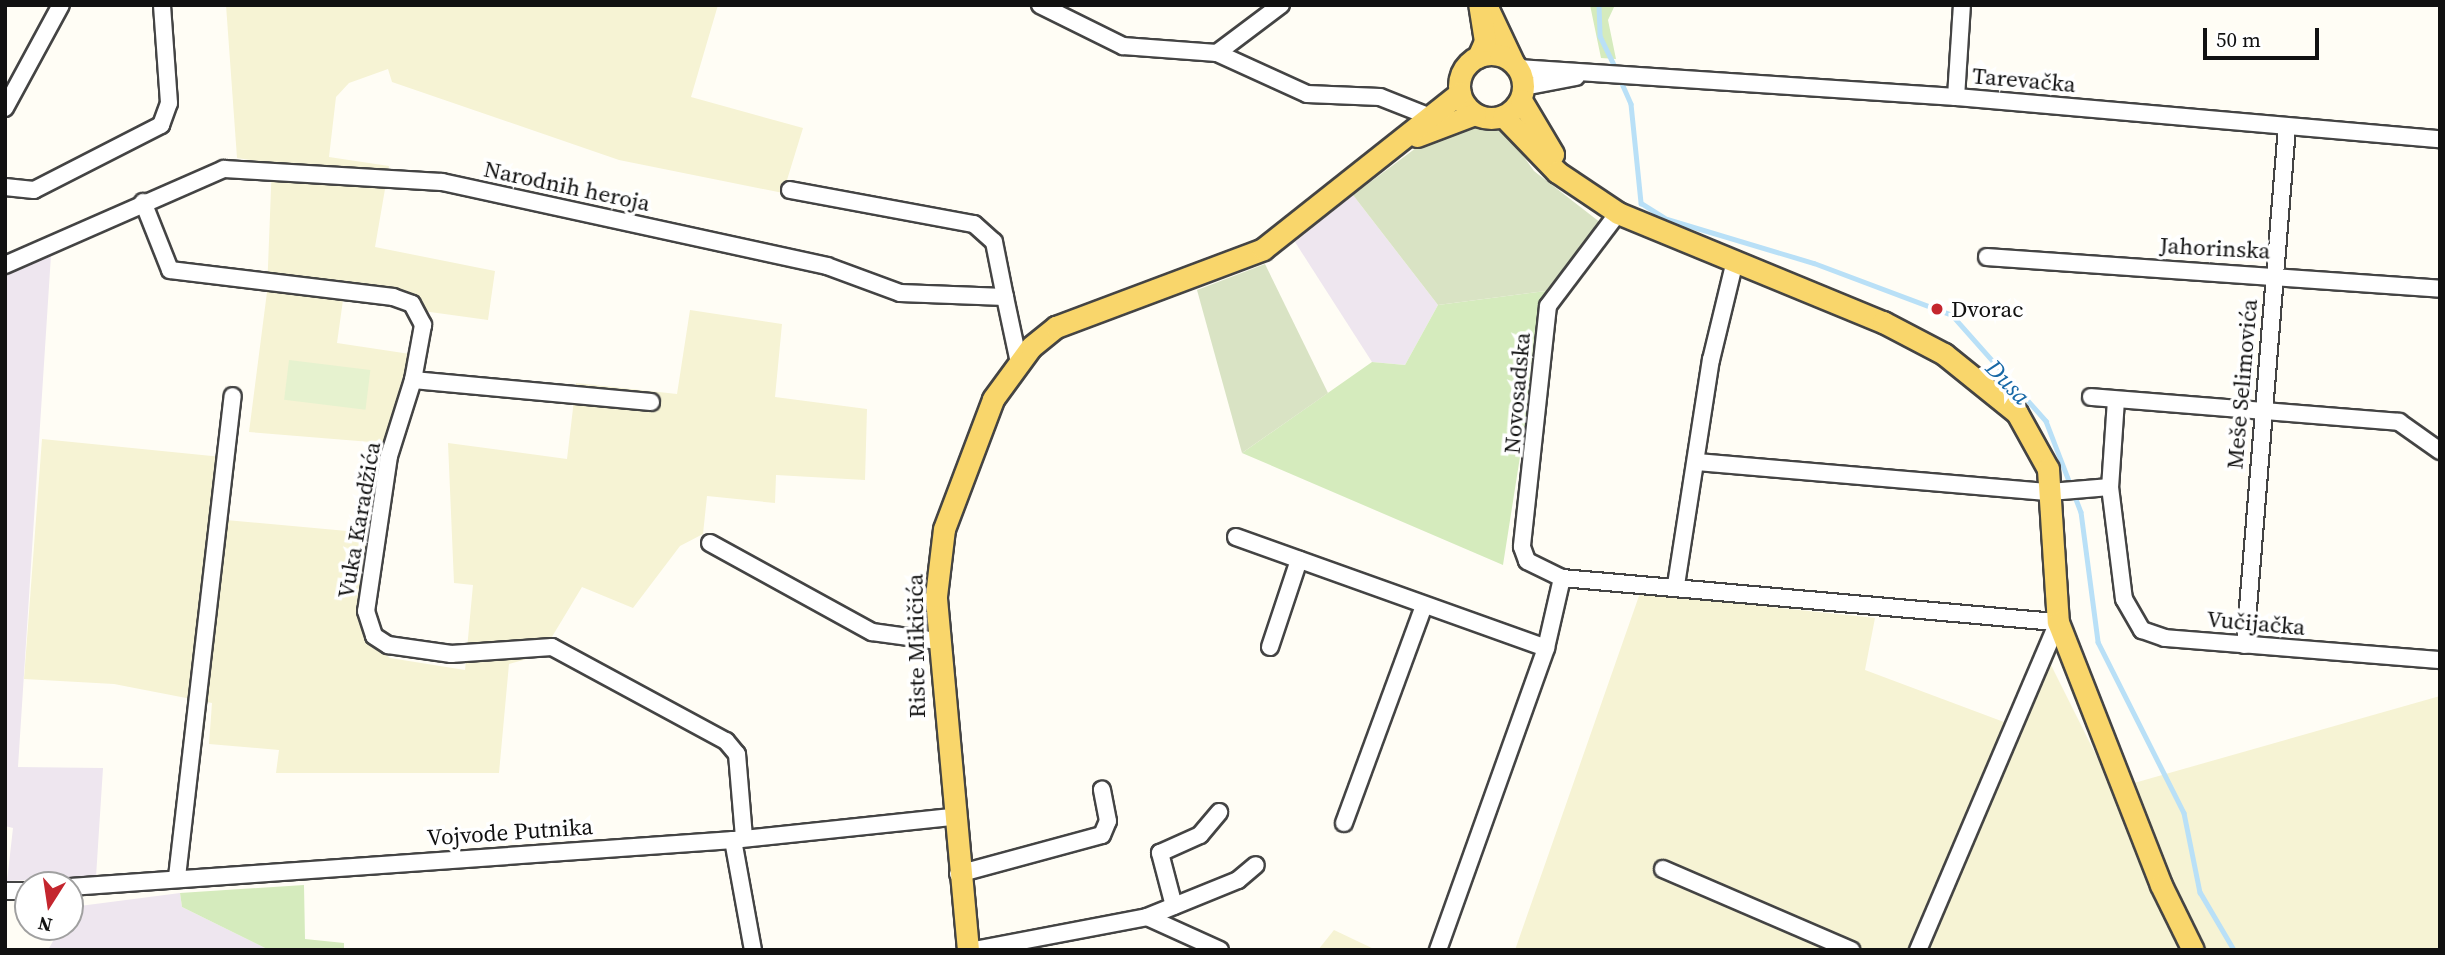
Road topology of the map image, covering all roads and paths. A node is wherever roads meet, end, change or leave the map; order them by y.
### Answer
1 (61, 5) edge
2 (162, 5) edge
3 (1040, 5) edge
4 (1281, 5) edge
5 (1479, 5) edge
6 (1486, 5) edge
7 (1962, 5) edge
8 (1217, 53) junction
9 (1478, 57) junction
10 (1519, 79) junction
11 (1460, 93) junction
12 (1956, 97) junction
13 (5, 108) edge
14 (1475, 114) junction
15 (1428, 116) junction
16 (1503, 116) junction
17 (2287, 128) junction
18 (2440, 139) edge
19 (1380, 153) junction
20 (1578, 186) junction
21 (5, 187) edge
22 (790, 190) dead end
23 (143, 202) junction
24 (1618, 213) junction
25 (1987, 257) dead end
26 (5, 265) edge
27 (1734, 265) junction
28 (2275, 274) junction
29 (2440, 289) edge
30 (1005, 297) junction
31 (1019, 363) junction
32 (413, 380) junction
33 (233, 396) dead end
34 (2091, 397) dead end
35 (2116, 400) junction
36 (651, 402) dead end
37 (2262, 410) junction
38 (2440, 451) edge
39 (1698, 463) junction
40 (2104, 488) junction
41 (2056, 491) junction
42 (1236, 537) dead end
43 (710, 543) dead end
44 (1299, 560) junction
45 (1562, 578) junction
46 (1676, 585) junction
47 (1424, 606) junction
48 (2057, 622) junction
49 (938, 640) junction
50 (2245, 645) junction
51 (1270, 647) dead end
52 (1546, 648) junction
53 (2440, 660) edge
54 (1102, 790) dead end
55 (1219, 812) dead end
56 (953, 817) junction
57 (1343, 823) dead end
58 (738, 839) junction
59 (1256, 865) dead end
60 (1663, 869) dead end
61 (958, 874) junction
62 (177, 877) junction
63 (84, 886) edge
64 (1174, 906) junction
65 (1147, 917) junction
66 (752, 950) edge
67 (968, 950) edge
68 (974, 950) edge
69 (1220, 950) edge
70 (1438, 950) edge
71 (1851, 950) edge
72 (1918, 950) edge
73 (2193, 950) edge

1 - 13 street
2 - 21 street
3 - 8 street
4 - 8 street
5 - 9 main road
6 - 10 main road
7 - 12 street
8 - 15 street
9 - 10 main road
9 - 11 main road
10 - 12 street, Tarevačka
10 - 16 main road
10 - 20 main road
11 - 14 main road
11 - 15 main road, Riste Mikičića
12 - 17 street, Tarevačka
14 - 16 main road
14 - 19 main road, Riste Mikičića
15 - 19 main road, Riste Mikičića
16 - 20 main road
17 - 18 street, Tarevačka
17 - 28 street, Meše Selimovića
19 - 31 main road, Riste Mikičića
20 - 24 main road
22 - 30 street
23 - 26 street, Narodnih heroja
23 - 30 street, Narodnih heroja
23 - 32 street, Vuka Karadžića
24 - 27 main road
24 - 45 street, Novosadska
25 - 28 street, Jahorinska
27 - 39 street
27 - 41 main road
28 - 29 street, Jahorinska
28 - 37 street, Meše Selimovića
30 - 31 street
31 - 49 main road, Riste Mikičića
32 - 36 street
32 - 58 street, Vuka Karadžića
33 - 62 street
34 - 35 street
35 - 37 street
35 - 40 street
37 - 38 street
37 - 50 street, Meše Selimovića
39 - 41 street
39 - 46 street
40 - 41 street
40 - 50 street, Vučijačka
41 - 48 main road
42 - 44 street
43 - 49 street
44 - 47 street
44 - 51 street
45 - 46 street, Novosadska
45 - 52 street
46 - 48 street, Novosadska
47 - 52 street
47 - 57 street
48 - 72 street
48 - 73 main road
49 - 56 main road, Riste Mikičića
50 - 53 street, Vučijačka
52 - 70 street
54 - 61 street
55 - 64 street
56 - 58 street, Vojvode Putnika
56 - 61 main road, Riste Mikičića
58 - 62 street, Vojvode Putnika
58 - 66 street, Vuka Karadžića
59 - 64 street
60 - 71 street
61 - 67 main road, Riste Mikičića
62 - 63 street, Vojvode Putnika
64 - 65 street
65 - 68 street
65 - 69 street

